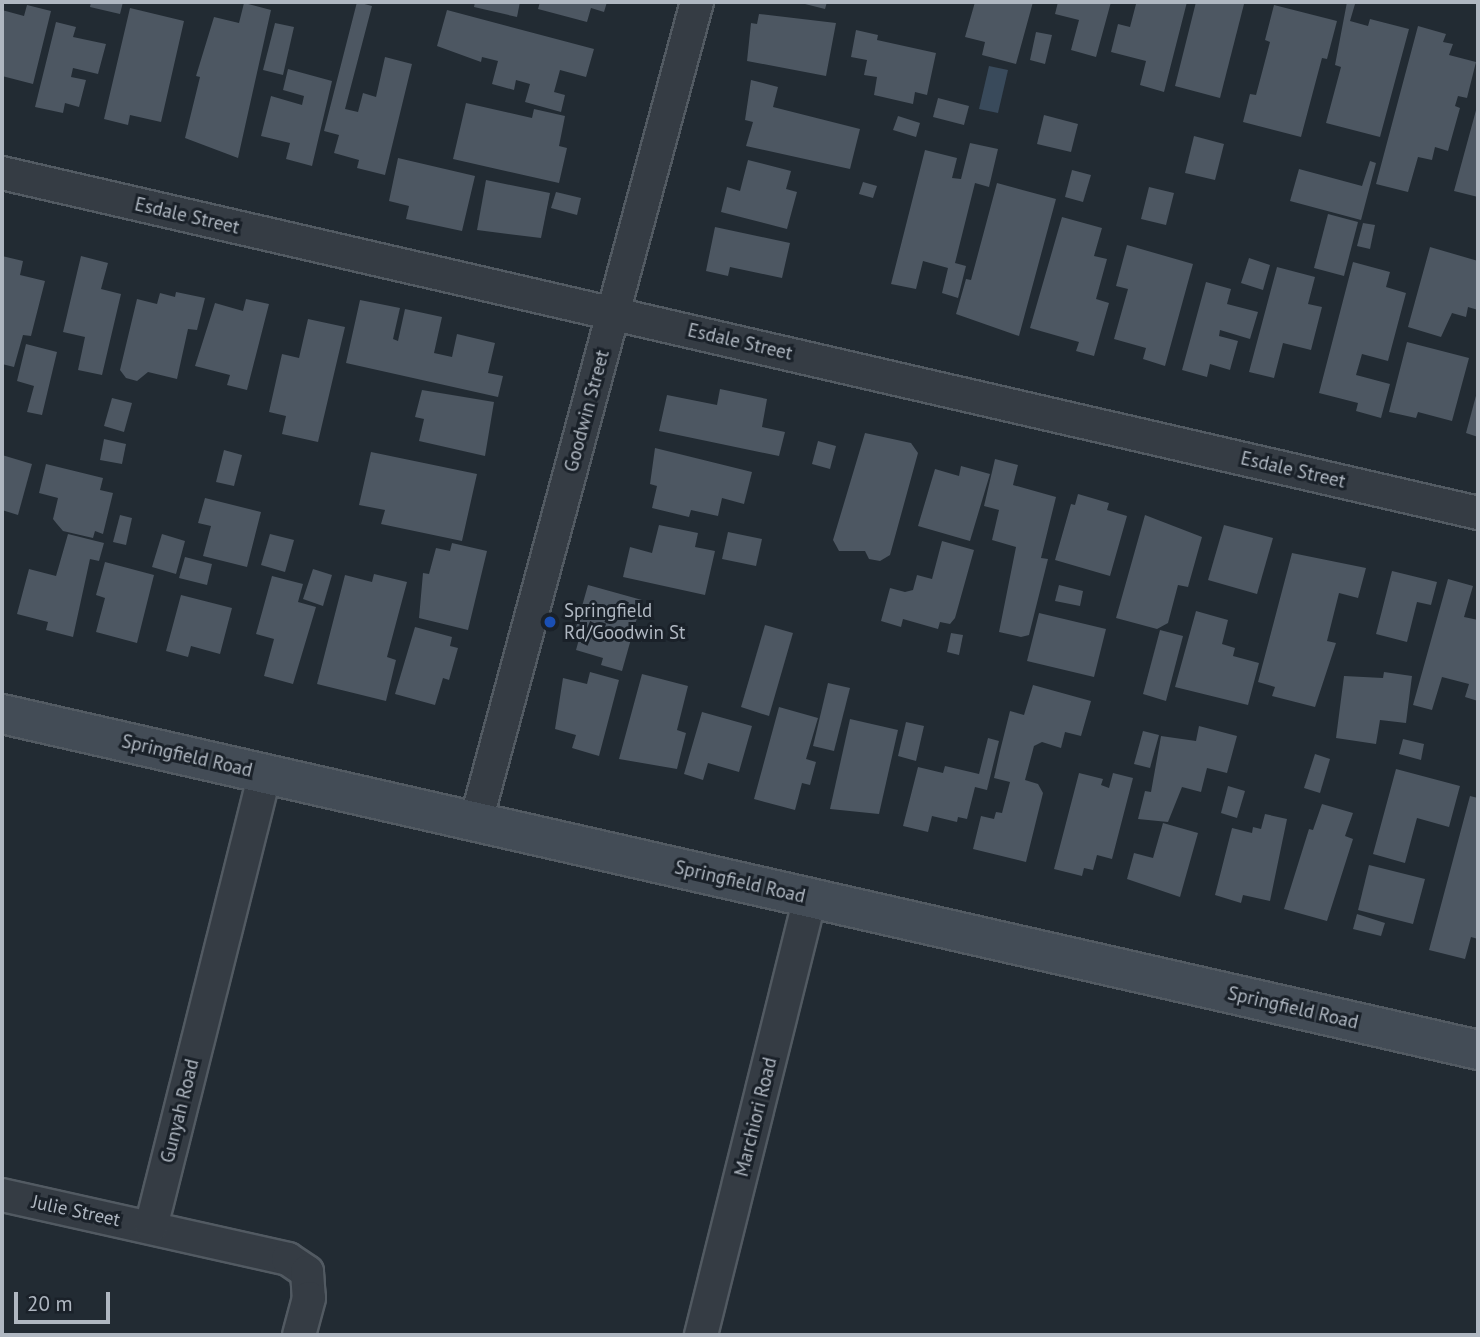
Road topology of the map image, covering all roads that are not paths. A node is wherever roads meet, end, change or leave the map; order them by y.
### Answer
1 (697, 2) edge
2 (2, 173) edge
3 (613, 314) junction
4 (1478, 513) edge
5 (2, 713) edge
6 (265, 773) junction
7 (476, 821) junction
8 (810, 898) junction
9 (1478, 1050) edge
10 (2, 1195) edge
11 (151, 1227) junction
12 (299, 1335) edge
13 (701, 1335) edge

1 - 3 street, Goodwin Street
2 - 3 street, Esdale Street
3 - 4 street, Esdale Street
3 - 7 street, Goodwin Street
5 - 6 main road, Springfield Road
6 - 7 main road, Springfield Road
6 - 11 street, Gunyah Road
7 - 8 main road, Springfield Road
8 - 9 main road, Springfield Road
8 - 13 street, Marchiori Road
10 - 11 street, Julie Street
11 - 12 street

